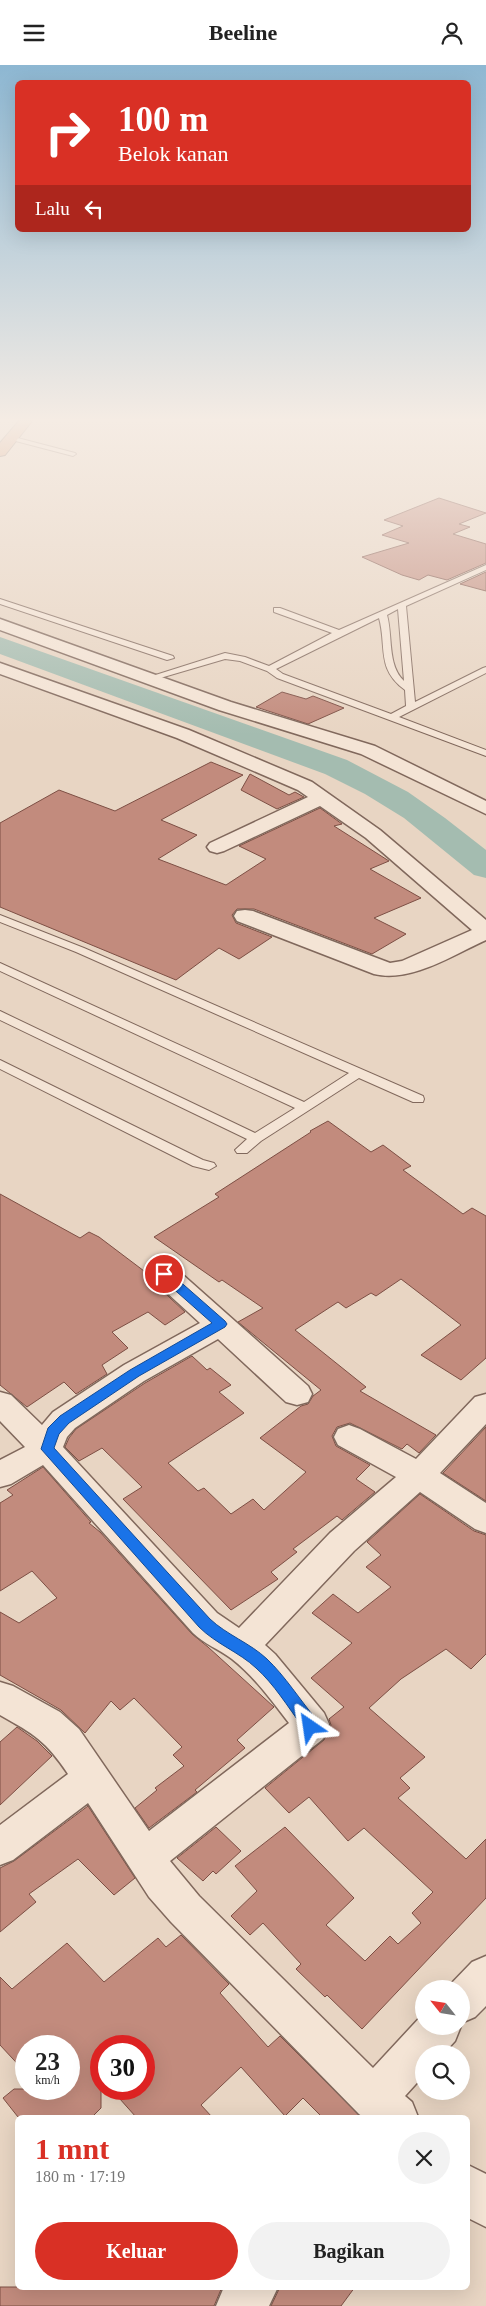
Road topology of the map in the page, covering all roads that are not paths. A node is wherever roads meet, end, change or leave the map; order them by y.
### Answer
1 (486, 567) edge
2 (0, 601) edge
3 (402, 604) junction
4 (278, 610) dead end
5 (382, 613) junction
6 (0, 624) edge
7 (339, 633) junction
8 (170, 658) dead end
9 (0, 668) edge
10 (270, 669) junction
11 (486, 670) edge
12 (150, 678) junction
13 (410, 689) junction
14 (411, 707) junction
15 (392, 717) junction
16 (486, 753) edge
17 (323, 797) junction
18 (486, 808) edge
19 (217, 847) dead end
20 (245, 916) dead end
21 (0, 918) edge
22 (486, 932) edge
23 (0, 967) edge
24 (0, 1015) edge
25 (0, 1064) edge
26 (358, 1073) junction
27 (418, 1099) dead end
28 (306, 1108) junction
29 (256, 1138) junction
30 (242, 1150) dead end
31 (209, 1166) dead end
32 (164, 1274) dead end
33 (221, 1324) junction
34 (297, 1394) dead end
35 (0, 1403) edge
36 (486, 1405) edge
37 (349, 1437) dead end
38 (47, 1449) junction
39 (0, 1475) edge
40 (419, 1475) junction
41 (486, 1521) edge
42 (242, 1647) junction
43 (0, 1697) edge
44 (91, 1779) junction
45 (0, 1847) edge
46 (146, 1857) junction
47 (486, 1976) edge
48 (470, 1993) edge
49 (434, 2035) edge
50 (385, 2108) edge
51 (470, 2189) edge
52 (486, 2205) edge
53 (252, 2290) edge
54 (239, 2306) edge

1 - 3 lane
2 - 8 lane
3 - 5 lane
3 - 13 lane
4 - 7 lane
5 - 7 lane
5 - 13 lane
6 - 12 street
7 - 10 lane
9 - 17 street
10 - 12 lane
10 - 15 lane
11 - 14 lane
12 - 18 street
13 - 14 lane
14 - 15 lane
15 - 16 lane
17 - 19 street
17 - 22 street
20 - 22 street
21 - 26 lane
23 - 28 lane
24 - 29 lane
25 - 31 lane
26 - 27 lane
26 - 28 lane
28 - 29 lane
29 - 30 lane
32 - 33 street
33 - 34 street
33 - 38 street
35 - 38 street
36 - 40 street
37 - 40 street
38 - 39 street
38 - 42 street
40 - 41 street
40 - 42 street
42 - 46 street
43 - 44 street
44 - 45 street
44 - 46 street
46 - 50 street
47 - 48 street
49 - 50 street
51 - 52 street
53 - 54 street

